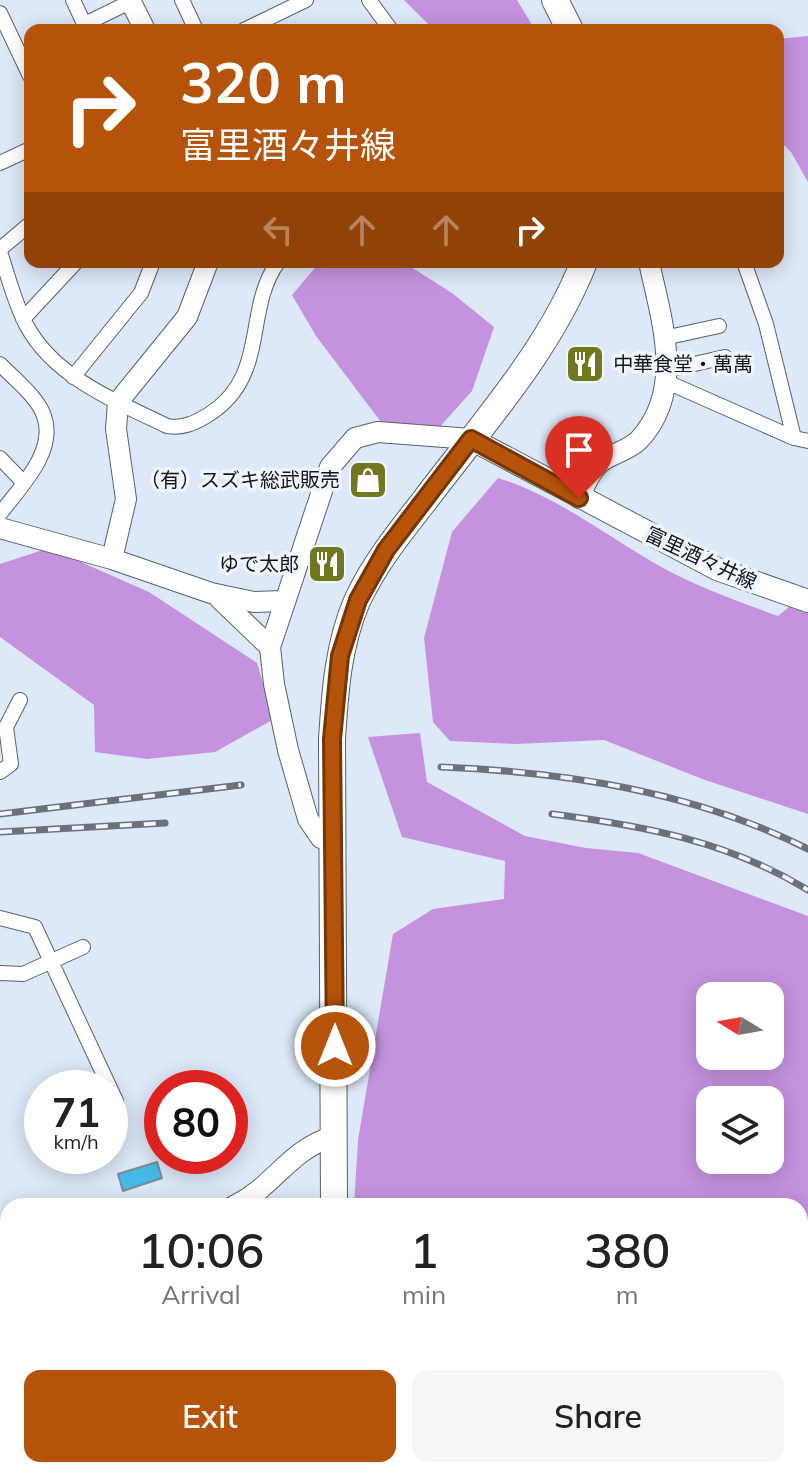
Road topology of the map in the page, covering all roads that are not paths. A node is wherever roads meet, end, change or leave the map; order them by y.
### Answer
1 (73, 0) edge
2 (182, 0) edge
3 (306, 0) edge
4 (369, 0) edge
5 (555, 0) edge
6 (132, 1) edge
7 (0, 13) edge
8 (85, 24) edge
9 (91, 24) edge
10 (142, 24) edge
11 (193, 24) edge
12 (256, 24) edge
13 (387, 24) edge
14 (567, 24) edge
15 (24, 63) edge
16 (24, 152) edge
17 (0, 163) edge
18 (24, 229) edge
19 (0, 250) edge
20 (70, 268) edge
21 (151, 268) edge
22 (206, 268) edge
23 (274, 268) edge
24 (581, 268) edge
25 (650, 268) edge
26 (746, 268) edge
27 (23, 319) junction
28 (719, 326) dead end
29 (664, 338) junction
30 (725, 357) dead end
31 (0, 364) edge
32 (667, 376) junction
33 (73, 377) junction
34 (118, 402) junction
35 (471, 439) junction
36 (801, 440) edge
37 (0, 458) edge
38 (23, 482) junction
39 (579, 498) junction
40 (0, 514) edge
41 (0, 528) edge
42 (112, 559) junction
43 (211, 593) junction
44 (283, 601) junction
45 (808, 601) edge
46 (270, 647) junction
47 (20, 700) dead end
48 (0, 772) edge
49 (333, 840) junction
50 (0, 918) edge
51 (83, 947) dead end
52 (50, 964) junction
53 (0, 973) edge
54 (101, 1070) edge
55 (334, 1136) junction
56 (249, 1198) edge
57 (334, 1198) edge

1 - 8 street
2 - 11 street
3 - 12 street
4 - 13 street
5 - 14 highway
6 - 9 street
6 - 10 street
7 - 15 street
16 - 17 street
18 - 19 street
19 - 27 street
20 - 27 street
21 - 33 street
22 - 34 street
23 - 34 street
24 - 35 highway
25 - 29 street
26 - 36 street
27 - 33 street
28 - 29 street
29 - 32 street
30 - 32 street
31 - 38 street
32 - 36 street
32 - 39 street
33 - 34 street
34 - 42 street
35 - 39 main road, 富里酒々井線
35 - 44 street
35 - 49 highway
37 - 38 street
38 - 40 street
39 - 45 main road, 富里酒々井線
41 - 42 street
42 - 43 street
43 - 44 street
43 - 46 street
44 - 46 street
46 - 49 street
47 - 48 street
49 - 55 highway
50 - 52 street
51 - 52 street
52 - 53 street
52 - 54 street
55 - 56 street
55 - 57 highway

